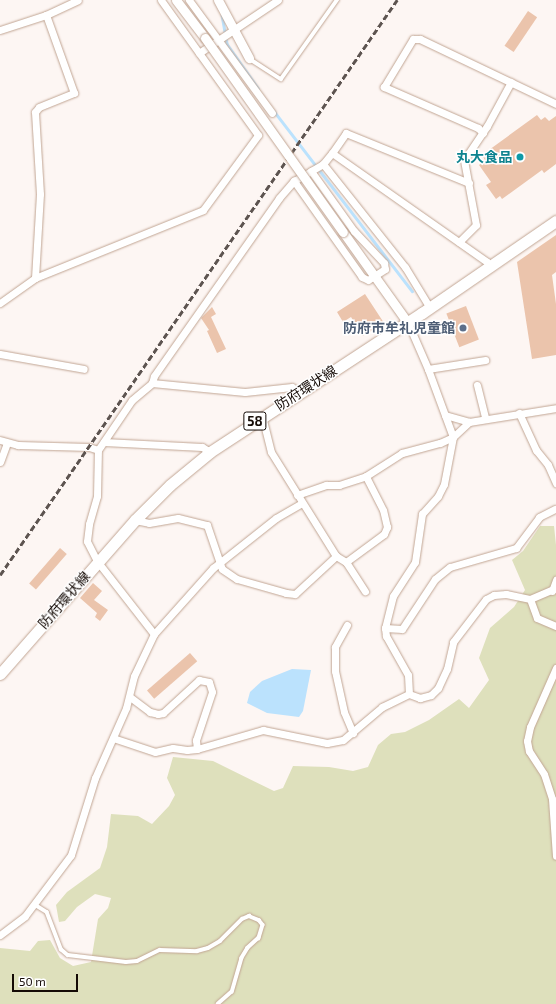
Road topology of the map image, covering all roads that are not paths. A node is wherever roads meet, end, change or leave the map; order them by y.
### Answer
1 (78, 0) edge
2 (161, 0) edge
3 (176, 0) edge
4 (189, 0) edge
5 (218, 0) edge
6 (278, 0) edge
7 (337, 0) edge
8 (46, 15) junction
9 (0, 30) edge
10 (233, 30) junction
11 (218, 41) junction
12 (199, 53) junction
13 (249, 58) joint
14 (511, 82) junction
15 (556, 104) edge
16 (272, 113) dead end
17 (483, 132) junction
18 (332, 153) junction
19 (317, 168) junction
20 (294, 181) junction
21 (469, 183) junction
22 (556, 221) edge
23 (459, 242) junction
24 (490, 267) junction
25 (377, 277) junction
26 (35, 278) junction
27 (0, 303) edge
28 (430, 308) junction
29 (408, 323) junction
30 (0, 354) edge
31 (485, 360) dead end
32 (84, 368) dead end
33 (428, 369) junction
34 (152, 382) junction
35 (477, 385) dead end
36 (299, 392) junction
37 (556, 408) edge
38 (519, 413) junction
39 (445, 415) junction
40 (262, 416) junction
41 (485, 418) junction
42 (469, 422) junction
43 (452, 437) junction
44 (4, 442) edge
45 (104, 442) junction
46 (98, 450) junction
47 (210, 452) junction
48 (0, 462) edge
49 (366, 476) junction
50 (556, 483) edge
51 (297, 495) junction
52 (302, 503) junction
53 (556, 510) edge
54 (135, 520) junction
55 (336, 556) junction
56 (98, 562) junction
57 (346, 562) junction
58 (219, 563) junction
59 (556, 580) edge
60 (554, 590) edge
61 (365, 591) dead end
62 (530, 599) junction
63 (347, 625) dead end
64 (556, 626) edge
65 (385, 628) junction
66 (154, 634) junction
67 (556, 668) edge
68 (0, 674) edge
69 (409, 694) junction
70 (130, 697) junction
71 (353, 733) junction
72 (113, 738) junction
73 (197, 749) junction
74 (556, 856) edge
75 (34, 904) junction
76 (1, 931) edge
77 (218, 1004) edge

1 - 8 street
2 - 12 street
3 - 25 street, bridge
4 - 11 street
5 - 10 street
6 - 10 street
7 - 13 lane
8 - 9 street
8 - 26 street
10 - 11 street
10 - 13 street
11 - 12 street
11 - 16 street
12 - 26 street
14 - 15 street
14 - 17 street
14 - 17 street
17 - 21 street
18 - 19 street
18 - 21 street
18 - 23 street
19 - 20 street
19 - 25 street
19 - 28 street
20 - 25 street
20 - 34 street
21 - 23 street
22 - 24 main road, 防府環状線 / 58
23 - 24 street
24 - 28 main road, 防府環状線 / 58
25 - 29 street
26 - 27 street
28 - 29 main road, 防府環状線 / 58
29 - 33 street
29 - 36 main road, 防府環状線 / 58
30 - 32 street
31 - 33 street
33 - 39 street
34 - 36 street
34 - 45 street
35 - 41 street
36 - 40 main road, 防府環状線 / 58
37 - 38 street
38 - 41 street
38 - 50 street
39 - 42 street
39 - 43 street
40 - 47 main road, 防府環状線 / 58
40 - 51 street
41 - 42 street
42 - 43 street
43 - 49 street
43 - 65 street
44 - 46 street
44 - 48 street
45 - 46 street
45 - 47 street
46 - 56 street
47 - 54 main road, 防府環状線 / 58
49 - 51 street
49 - 57 street
51 - 52 street
52 - 55 street
52 - 58 street
53 - 65 street
54 - 56 main road, 防府環状線 / 58
54 - 58 street
55 - 57 street
55 - 58 street
56 - 66 street
56 - 68 main road, 防府環状線 / 58
57 - 61 street
58 - 66 street
59 - 60 street
60 - 62 street
62 - 64 street
62 - 69 street
63 - 71 street
65 - 69 street
66 - 70 street
67 - 74 street
69 - 71 street
70 - 72 street
70 - 73 street
71 - 73 street
72 - 73 street
72 - 75 street
75 - 76 street
75 - 77 lane

